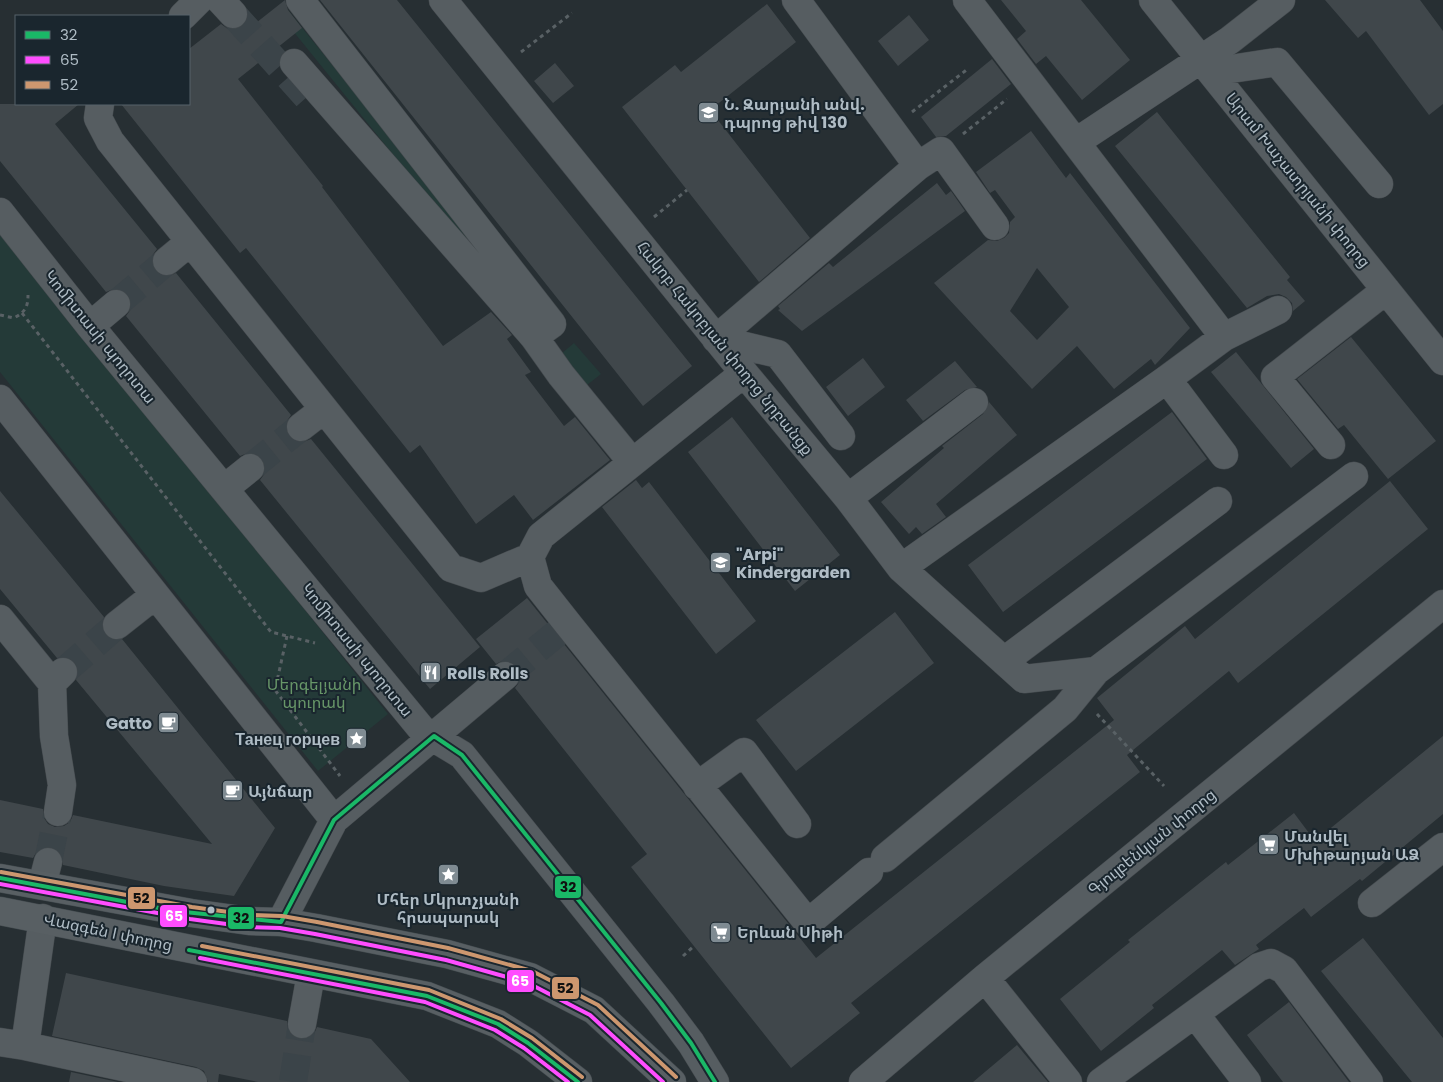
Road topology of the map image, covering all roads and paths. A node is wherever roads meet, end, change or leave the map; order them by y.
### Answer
1 (199, 0) edge
2 (300, 0) edge
3 (443, 0) edge
4 (796, 0) edge
5 (967, 0) edge
6 (1153, 0) edge
7 (1281, 0) edge
8 (572, 12) dead end
9 (184, 15) edge
10 (294, 63) dead end
11 (1206, 66) junction
12 (969, 68) dead end
13 (498, 69) junction
14 (1000, 104) dead end
15 (100, 105) edge
16 (890, 130) junction
17 (1076, 142) junction
18 (941, 151) junction
19 (918, 166) junction
20 (1380, 184) dead end
21 (687, 190) dead end
22 (0, 212) edge
23 (995, 226) dead end
24 (632, 234) junction
25 (190, 242) junction
26 (167, 261) tunnel mouth
27 (1386, 290) junction
28 (116, 304) tunnel mouth
29 (1278, 310) dead end
30 (0, 315) edge
31 (90, 326) junction
32 (525, 336) junction
33 (1224, 337) junction
34 (716, 339) junction
35 (1438, 344) edge
36 (744, 373) junction
37 (1167, 379) junction
38 (0, 399) edge
39 (974, 402) dead end
40 (323, 410) junction
41 (301, 427) tunnel mouth
42 (841, 436) dead end
43 (1331, 445) dead end
44 (1224, 455) dead end
45 (632, 462) junction
46 (250, 468) tunnel mouth
47 (1354, 476) dead end
48 (224, 488) junction
49 (848, 498) junction
50 (1218, 501) dead end
51 (530, 557) junction
52 (900, 568) junction
53 (155, 595) junction
54 (1443, 604) edge
55 (0, 619) edge
56 (116, 625) tunnel mouth
57 (287, 636) junction
58 (323, 645) dead end
59 (1004, 661) junction
60 (1096, 671) junction
61 (505, 676) tunnel mouth
62 (1106, 722) dead end
63 (434, 736) junction
64 (340, 776) dead end
65 (697, 786) junction
66 (1164, 786) dead end
67 (58, 812) tunnel mouth
68 (334, 820) junction
69 (797, 824) dead end
70 (1443, 846) edge
71 (0, 878) edge
72 (1372, 903) dead end
73 (0, 911) edge
74 (44, 918) junction
75 (281, 922) junction
76 (694, 946) dead end
77 (683, 956) dead end
78 (311, 974) junction
79 (985, 978) junction
80 (1195, 1014) junction
81 (302, 1024) tunnel mouth
82 (12, 1044) edge
83 (1115, 1078) edge
84 (193, 1082) edge
85 (578, 1082) edge
86 (672, 1082) edge
87 (715, 1082) edge
88 (862, 1082) edge
89 (1068, 1082) edge
90 (1248, 1082) edge
91 (1369, 1082) edge

1 - 9 street
2 - 32 street
3 - 13 street, Հակոբ Հակոբյան փողոց նրբանցք
4 - 16 street
5 - 17 street
6 - 11 street, Արամ Խաչատրյանի փողոց
7 - 11 street
8 - 13 path
10 - 32 street
11 - 17 street
11 - 20 street
11 - 27 street, Արամ Խաչատրյանի փողոց
12 - 16 path
13 - 24 street, Հակոբ Հակոբյան փողոց նրբանցք
14 - 18 path
15 - 25 street
16 - 19 street
17 - 33 street
18 - 19 street
18 - 23 street
19 - 34 street
21 - 24 path
22 - 31 street, Կոմիտասի պողոտա
24 - 34 street, Հակոբ Հակոբյան փողոց նրբանցք
25 - 26 street
25 - 40 street
27 - 35 street, Արամ Խաչատրյանի փողոց
27 - 43 street
28 - 31 street
29 - 33 street
30 - 57 path
31 - 48 street, Կոմիտասի պողոտա
32 - 45 street
33 - 37 street
34 - 36 street, Հակոբ Հակոբյան փողոց նրբանցք
34 - 42 street
36 - 45 street
36 - 49 street, Հակոբ Հակոբյան փողոց նրբանցք
37 - 44 street
37 - 52 street
38 - 53 street
39 - 49 street
40 - 41 street
40 - 51 street
45 - 51 street
46 - 48 street
47 - 60 street
48 - 63 street, Կոմիտասի պողոտա
49 - 52 street, Հակոբ Հակոբյան փողոց նրբանցք
50 - 59 street
51 - 65 street
52 - 59 street, Հակոբ Հակոբյան փողոց նրբանցք
53 - 56 street
53 - 68 street
54 - 79 street, Գյուլբենկյան փողոց
55 - 67 street
57 - 58 path
57 - 64 path
59 - 60 street, Հակոբ Հակոբյան փողոց նրբանցք
60 - 65 street
61 - 63 street
62 - 66 path
63 - 68 street
63 - 87 street, Կոմիտասի պողոտա
65 - 69 street
68 - 75 street
70 - 72 street
71 - 75 main road, Վազգեն I փողոց
73 - 74 main road, Վազգեն I փողոց
74 - 78 main road, Վազգեն I փողոց
74 - 82 street
75 - 86 main road, Վազգեն I փողոց
76 - 77 path
78 - 81 street
78 - 85 main road, Վազգեն I փողոց
79 - 88 street, Գյուլբենկյան փողոց
79 - 89 street
80 - 83 street
80 - 90 street
80 - 91 street
82 - 84 street

